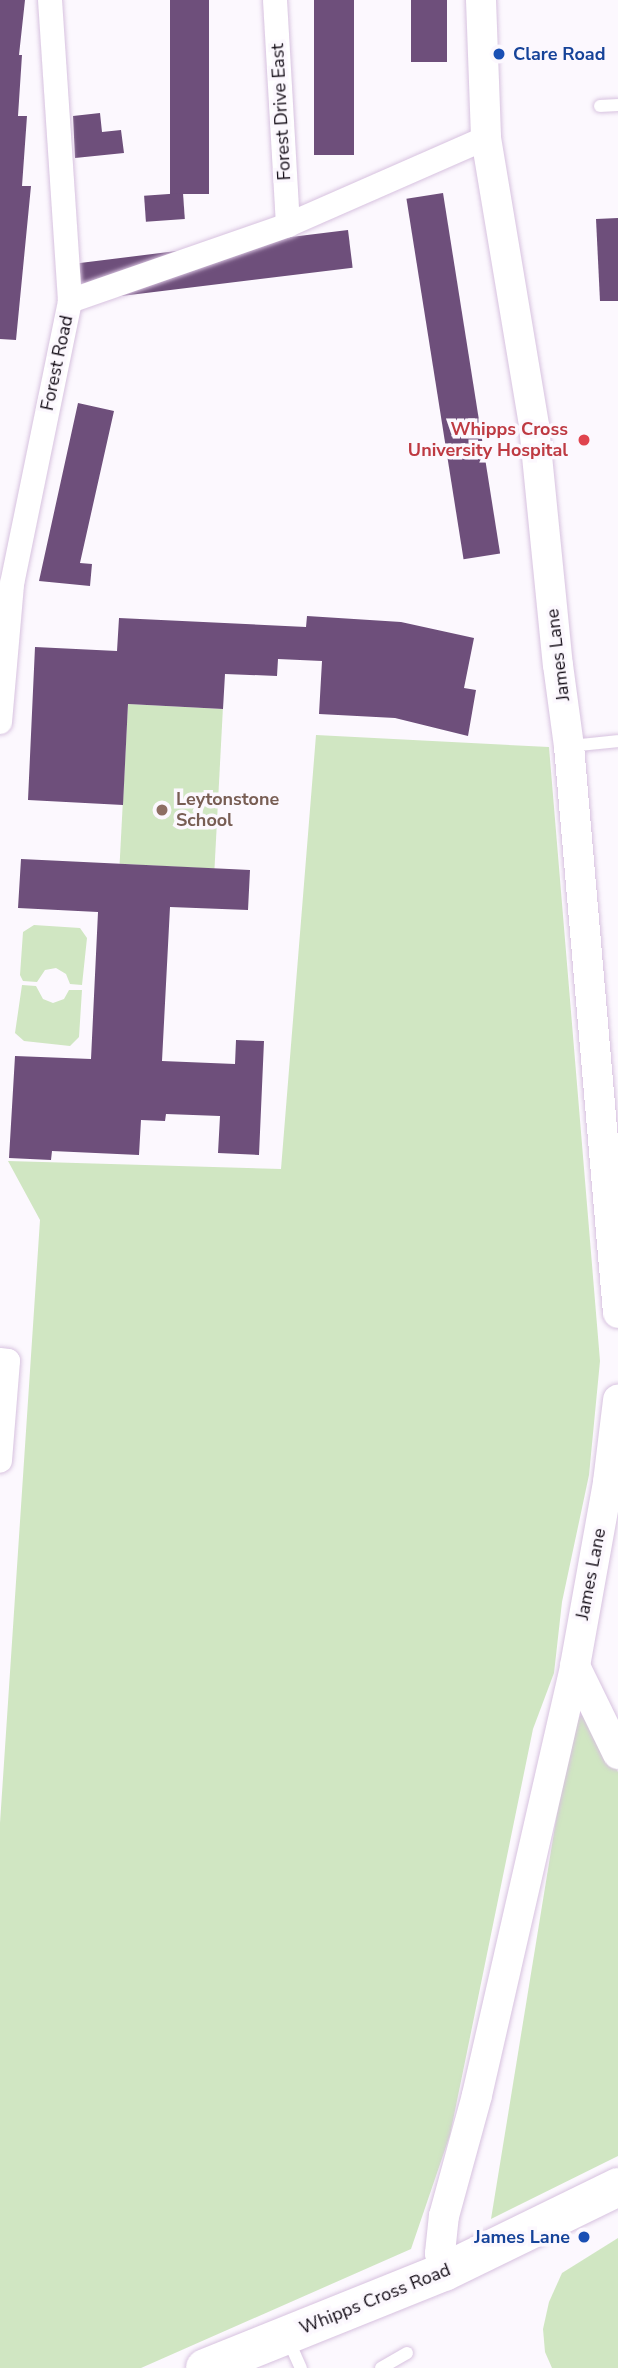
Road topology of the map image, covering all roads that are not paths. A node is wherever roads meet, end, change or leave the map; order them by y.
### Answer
1 (50, 0) edge
2 (275, 0) edge
3 (481, 0) edge
4 (618, 105) edge
5 (600, 106) dead end
6 (486, 138) junction
7 (288, 225) junction
8 (70, 301) junction
9 (0, 722) edge
10 (618, 741) edge
11 (569, 746) junction
12 (614, 1221) edge
13 (618, 1313) edge
14 (4, 1361) edge
15 (618, 1400) edge
16 (0, 1461) edge
17 (575, 1666) junction
18 (617, 1751) edge
19 (618, 2187) edge
20 (444, 2272) junction
21 (293, 2351) edge
22 (407, 2353) dead end
23 (205, 2368) edge
24 (381, 2368) edge

1 - 8 street, Forest Road
2 - 7 street, Forest Drive East
3 - 6 street, James Lane
4 - 5 lane
6 - 7 street
6 - 11 street, James Lane
7 - 8 street
8 - 9 street, Forest Road
10 - 11 lane
11 - 12 street, James Lane
12 - 13 street, James Lane
14 - 16 street
15 - 17 street, James Lane
17 - 18 street
17 - 20 street, James Lane
19 - 20 main road, Whipps Cross Road
20 - 21 main road, Whipps Cross Road
21 - 23 main road, Whipps Cross Road
22 - 24 lane

